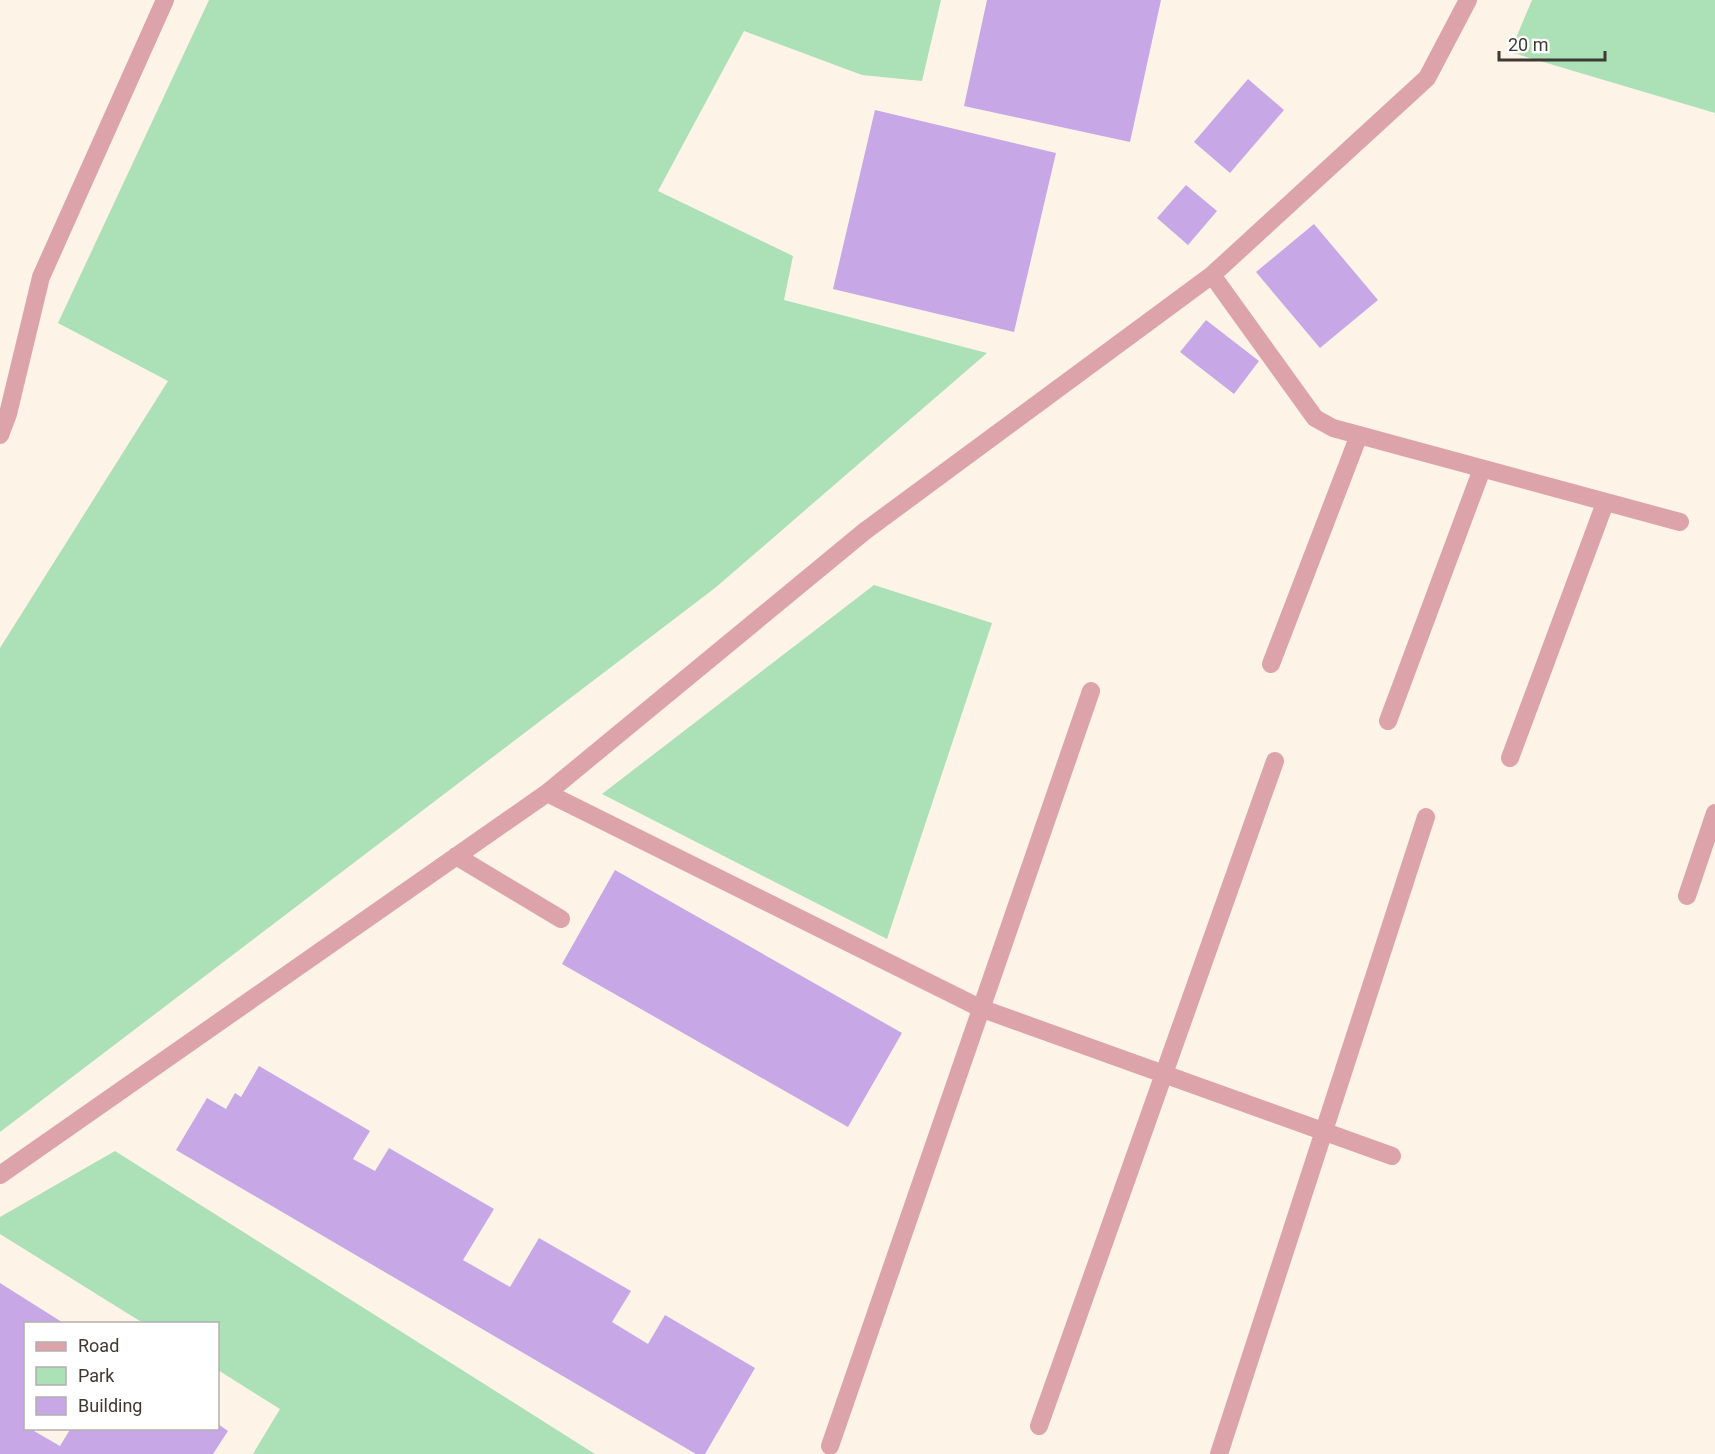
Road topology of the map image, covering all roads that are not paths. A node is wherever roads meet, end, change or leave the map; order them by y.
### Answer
1 (165, 0) edge
2 (1468, 0) edge
3 (1212, 275) junction
4 (0, 435) edge
5 (1359, 435) junction
6 (1482, 469) junction
7 (1605, 502) junction
8 (1680, 522) dead end
9 (1271, 664) dead end
10 (1091, 691) dead end
11 (1388, 721) dead end
12 (1510, 758) dead end
13 (1275, 761) dead end
14 (547, 793) junction
15 (1715, 813) edge
16 (1426, 817) dead end
17 (456, 856) junction
18 (1687, 896) dead end
19 (561, 919) dead end
20 (980, 1008) junction
21 (1164, 1074) junction
22 (1324, 1132) junction
23 (1392, 1156) dead end
24 (0, 1175) edge
25 (1040, 1426) dead end
26 (830, 1446) dead end
27 (1219, 1454) edge

1 - 4 street
2 - 3 street
3 - 5 street
3 - 14 street
5 - 6 street
5 - 9 street
6 - 7 street
6 - 11 street
7 - 8 street
7 - 12 street
10 - 20 street
13 - 21 street
14 - 17 street
14 - 20 street
15 - 18 street
16 - 22 street
17 - 19 street
17 - 24 street
20 - 21 street
20 - 26 street
21 - 22 street
21 - 25 street
22 - 23 street
22 - 27 street

